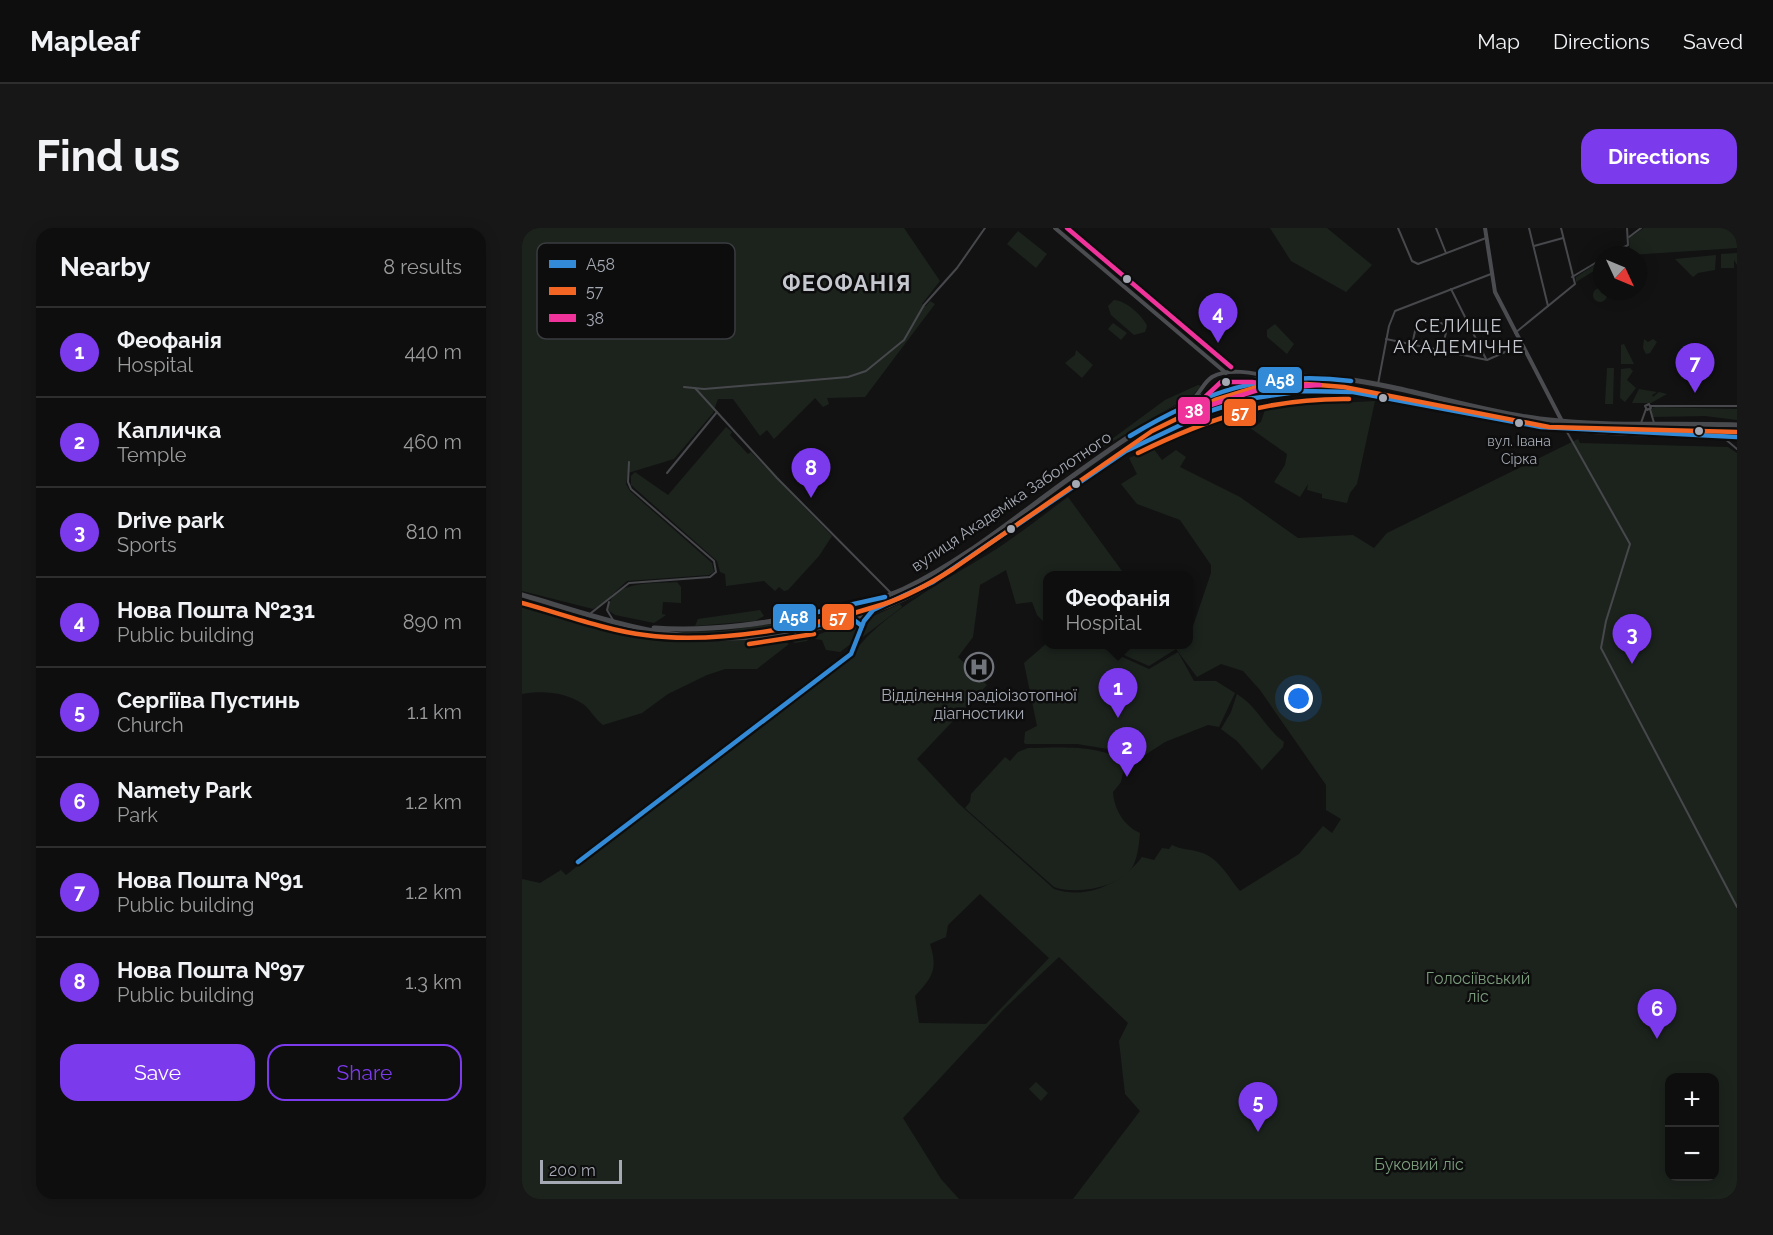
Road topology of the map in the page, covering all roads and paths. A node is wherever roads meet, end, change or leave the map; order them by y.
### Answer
1 (985, 228) edge
2 (1055, 228) edge
3 (1398, 228) edge
4 (1436, 228) edge
5 (1485, 228) edge
6 (1529, 228) edge
7 (1561, 228) edge
8 (1627, 228) edge
9 (1641, 228) edge
10 (1628, 237) junction
11 (1486, 238) junction
12 (1563, 238) junction
13 (1534, 246) junction
14 (1626, 246) edge
15 (1446, 254) junction
16 (1593, 265) edge
17 (1490, 272) junction
18 (1572, 279) junction
19 (1451, 289) junction
20 (1548, 306) junction
21 (1515, 333) junction
22 (1386, 339) junction
23 (1412, 345) junction
24 (1521, 345) junction
25 (1442, 351) junction
26 (1487, 360) junction
27 (1226, 373) junction
28 (1292, 376) junction
29 (1271, 378) junction
30 (684, 387) dead end
31 (1378, 387) junction
32 (695, 388) junction
33 (1292, 392) junction
34 (1189, 403) junction
35 (1737, 406) edge
36 (1649, 408) junction
37 (717, 412) junction
38 (1561, 421) junction
39 (1641, 423) junction
40 (1654, 423) junction
41 (1737, 425) edge
42 (1566, 429) junction
43 (1722, 436) junction
44 (1737, 437) edge
45 (1737, 448) edge
46 (629, 462) dead end
47 (667, 473) dead end
48 (892, 594) junction
49 (522, 595) edge
50 (610, 599) junction
51 (873, 609) junction
52 (590, 614) junction
53 (850, 617) junction
54 (791, 618) junction
55 (613, 620) junction
56 (862, 626) junction
57 (646, 628) junction
58 (795, 631) junction
59 (578, 862) dead end
60 (1737, 906) edge

1 - 32 street
2 - 27 street
3 - 15 street
4 - 15 street
5 - 11 street
6 - 13 street
7 - 12 street
8 - 10 street
9 - 10 street
10 - 14 street
11 - 15 street
11 - 17 street
12 - 13 street
12 - 18 street
13 - 20 street
16 - 18 street
17 - 19 street
17 - 21 street
18 - 20 street
19 - 22 street
19 - 26 street
20 - 21 street
21 - 24 street
22 - 23 street
22 - 31 street
23 - 25 street
23 - 25 street
24 - 26 street
24 - 38 street
25 - 26 street
27 - 29 street
27 - 34 street
28 - 29 highway, вулиця Академіка Заболотного
28 - 31 highway, вулиця Академіка Заболотного
28 - 33 highway
29 - 34 highway, вулиця Академіка Заболотного
30 - 32 street
31 - 38 highway, вулиця Академіка Заболотного
32 - 37 street
33 - 42 highway, вулиця Академіка Заболотного
33 - 51 highway, вулиця Академіка Заболотного
34 - 48 highway, вулиця Академіка Заболотного
35 - 36 street
36 - 39 street
36 - 40 street
37 - 47 street
37 - 48 street
38 - 39 highway, вулиця Академіка Заболотного
38 - 42 street
39 - 40 highway, вулиця Академіка Заболотного
40 - 41 highway, вулиця Академіка Заболотного
42 - 43 highway, вулиця Академіка Заболотного
42 - 60 street
43 - 44 highway, вулиця Академіка Заболотного
43 - 45 street
46 - 50 street
48 - 54 highway, вулиця Академіка Заболотного
49 - 52 highway, вулиця Академіка Заболотного
50 - 52 street
50 - 55 street
51 - 53 highway, вулиця Академіка Заболотного
51 - 56 street
52 - 55 highway, вулиця Академіка Заболотного
53 - 56 street
53 - 58 highway, вулиця Академіка Заболотного
54 - 57 highway, вулиця Академіка Заболотного
54 - 58 highway
55 - 57 highway, вулиця Академіка Заболотного
56 - 59 street
57 - 58 highway, вулиця Академіка Заболотного

